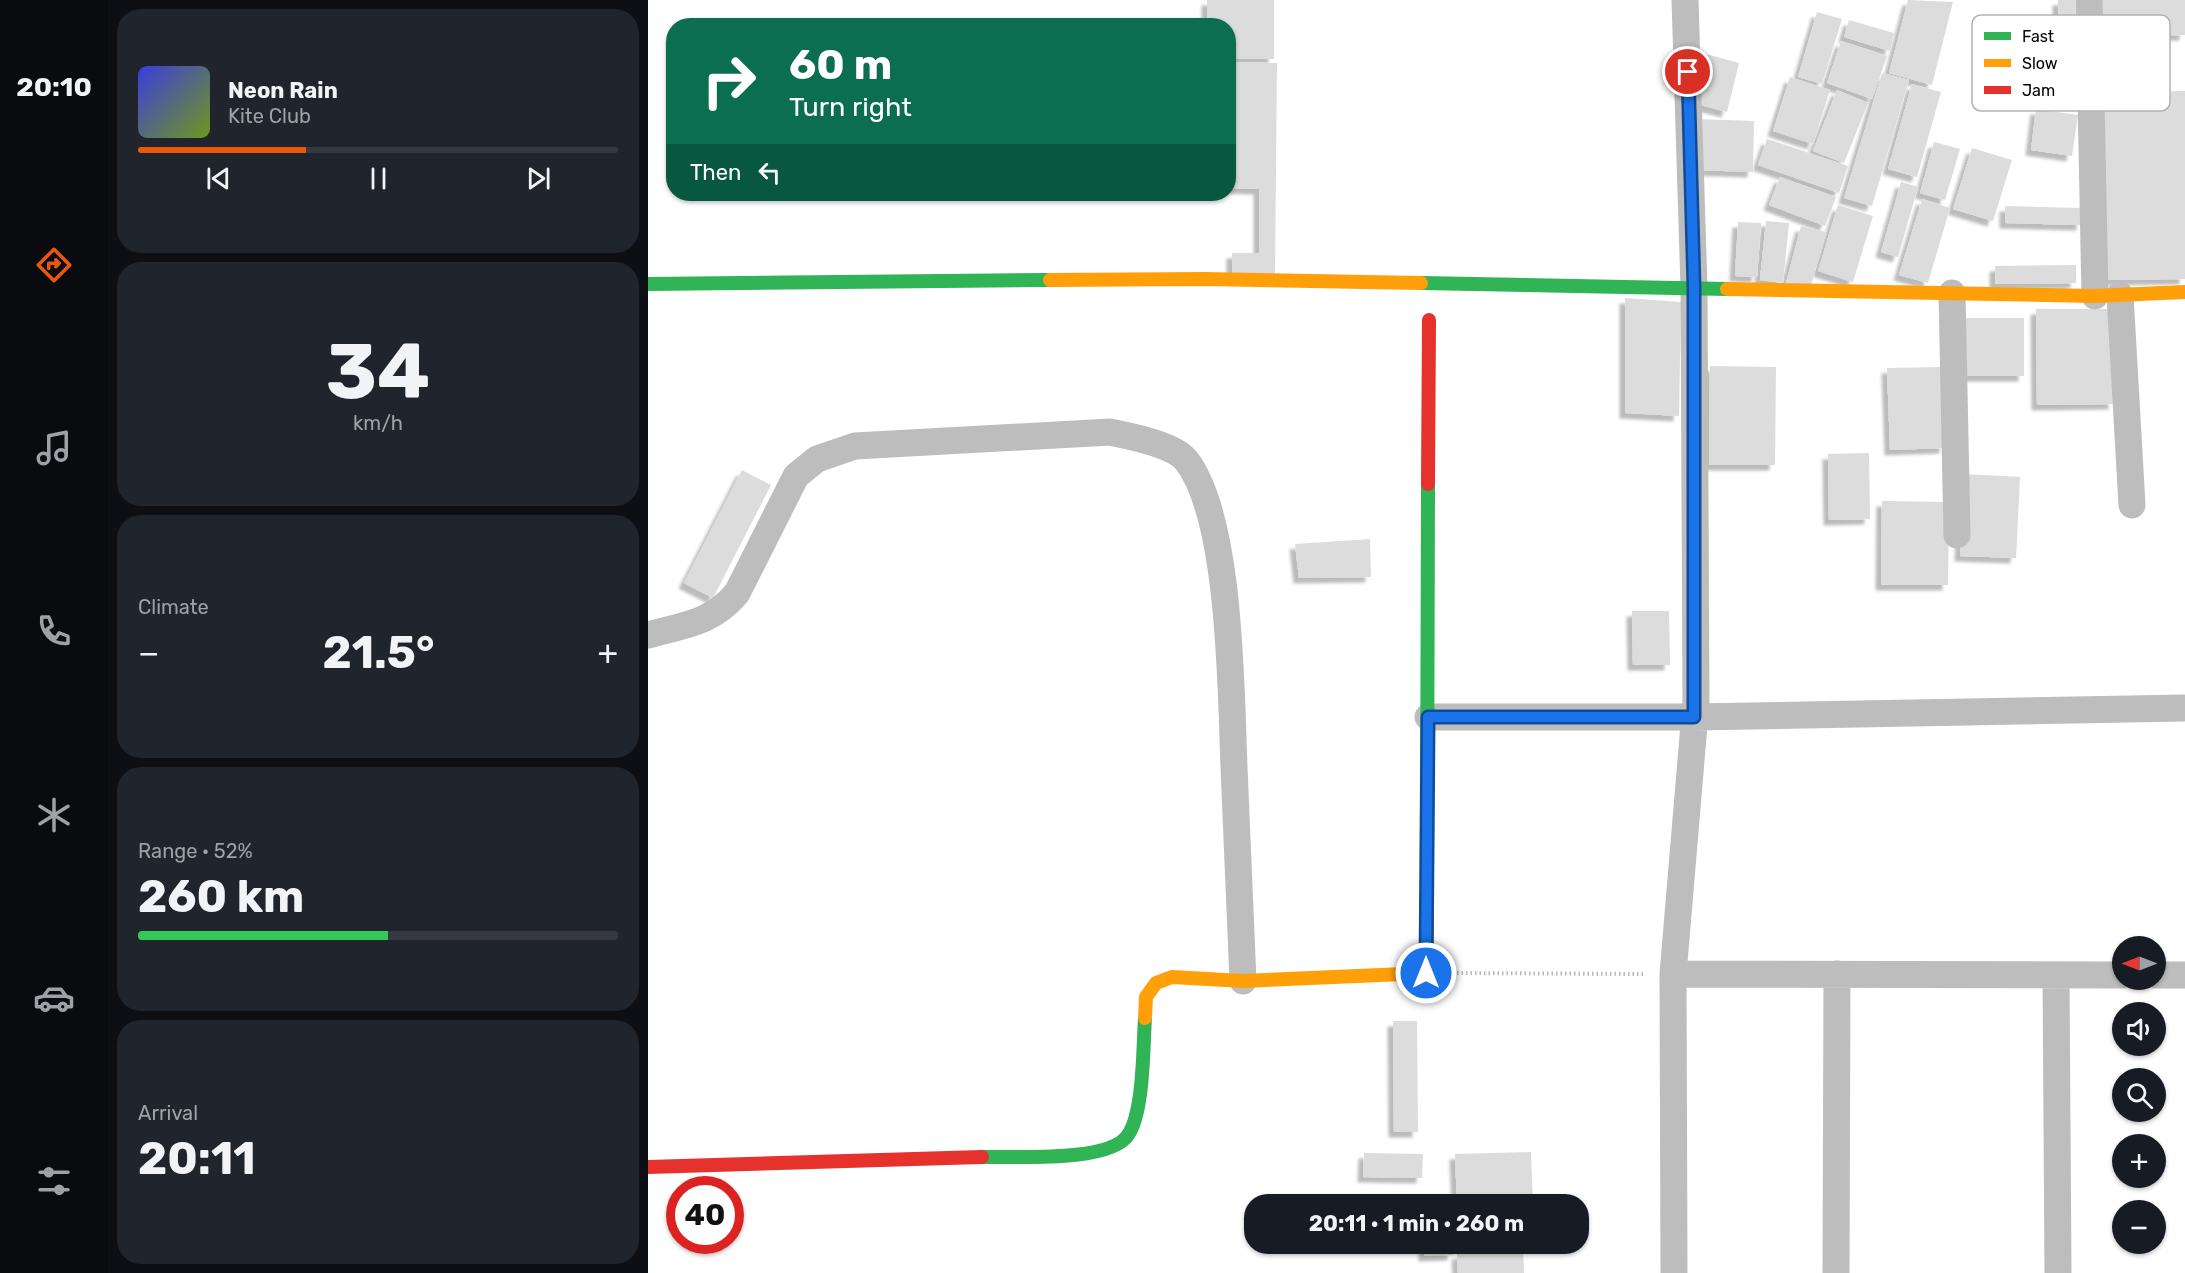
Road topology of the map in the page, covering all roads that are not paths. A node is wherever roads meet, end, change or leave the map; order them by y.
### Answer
1 (1685, 0) edge
2 (2089, 0) edge
3 (2090, 15) edge
4 (2096, 111) edge
5 (648, 284) edge
6 (1694, 287) junction
7 (2185, 292) edge
8 (1952, 293) junction
9 (2108, 296) junction
10 (1429, 320) dead end
11 (2132, 505) dead end
12 (1957, 535) dead end
13 (648, 635) edge
14 (2185, 708) edge
15 (1428, 717) junction
16 (1694, 717) junction
17 (1673, 974) junction
18 (1837, 974) junction
19 (2056, 975) junction
20 (2112, 975) edge
21 (2166, 975) edge
22 (2185, 975) edge
23 (1243, 981) junction
24 (648, 1167) edge
25 (1674, 1273) edge
26 (1836, 1273) edge
27 (2058, 1273) edge

1 - 6 street
2 - 3 street
4 - 9 street
5 - 6 street
6 - 8 street
6 - 16 street
7 - 9 street
8 - 9 street
8 - 12 street
9 - 11 street
10 - 15 street
13 - 23 street
14 - 16 street
15 - 16 street
15 - 23 street
16 - 17 street
17 - 18 street
17 - 25 street
18 - 19 street
18 - 26 street
19 - 20 street
19 - 27 street
21 - 22 street
23 - 24 street

